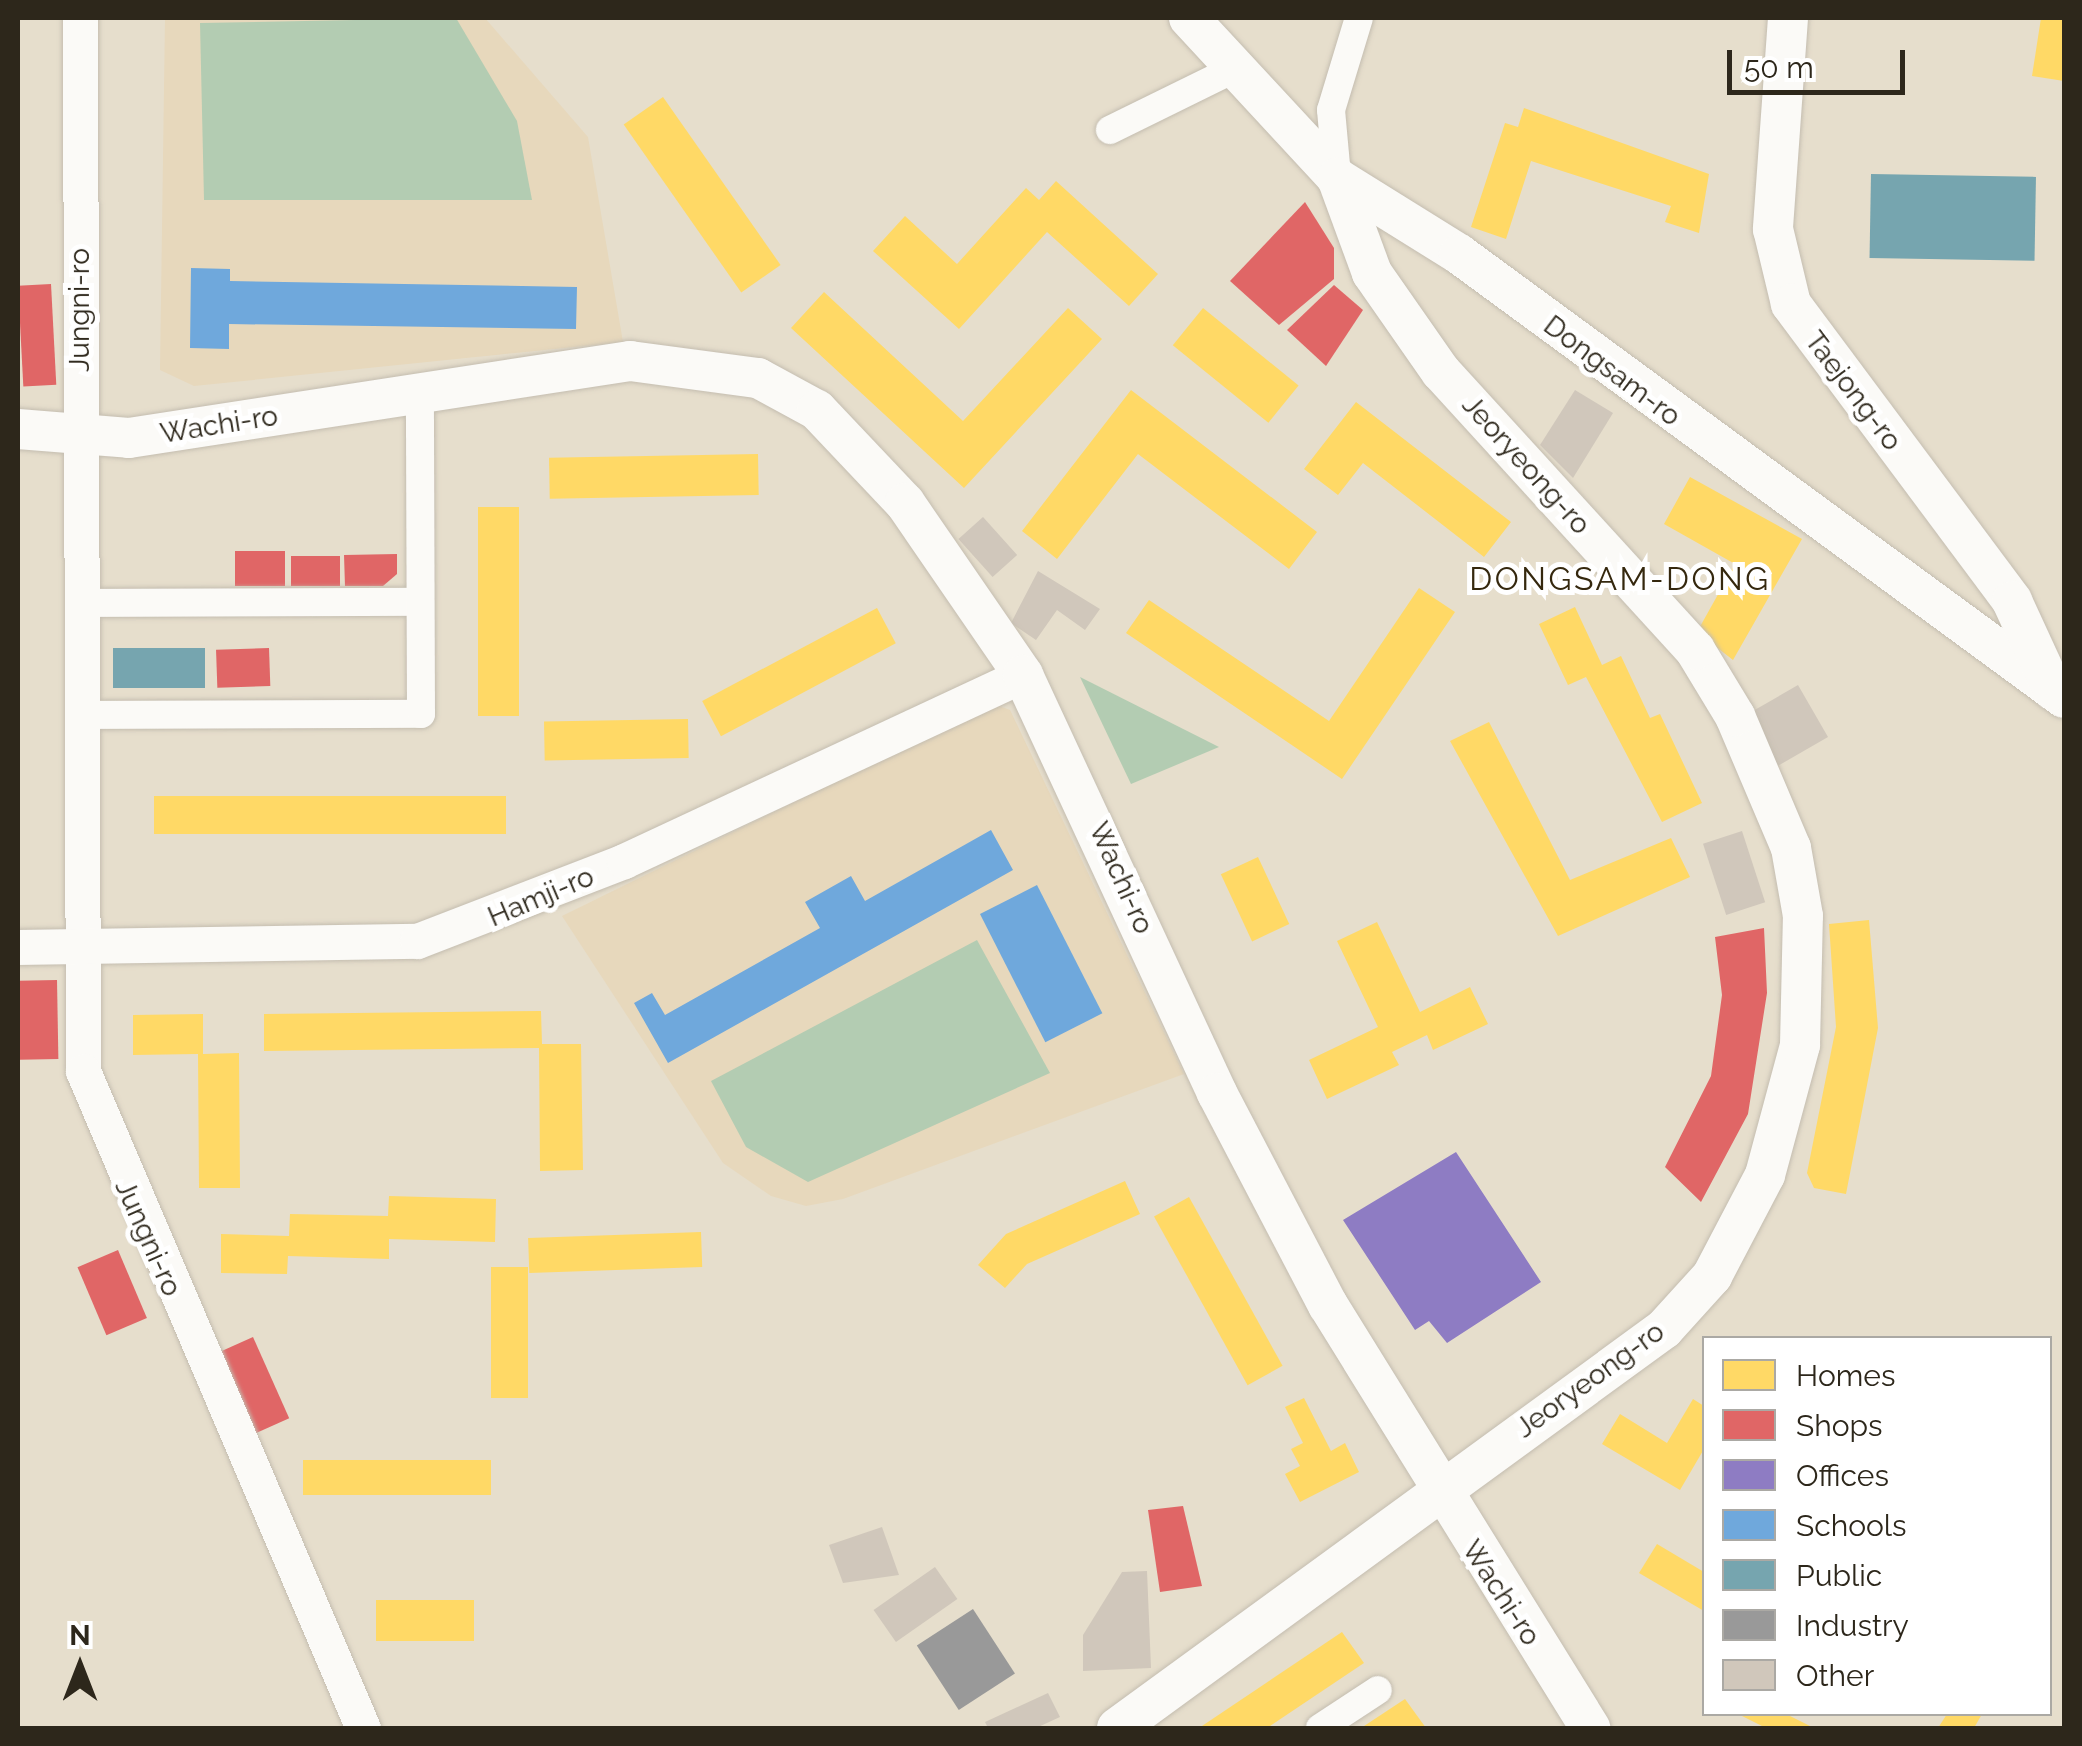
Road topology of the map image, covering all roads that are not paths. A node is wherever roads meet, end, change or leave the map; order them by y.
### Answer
1 (80, 18) edge
2 (1189, 18) edge
3 (1359, 18) edge
4 (1788, 18) edge
5 (1236, 68) junction
6 (1110, 130) dead end
7 (1338, 178) junction
8 (420, 394) junction
9 (18, 429) edge
10 (81, 441) junction
11 (81, 602) junction
12 (420, 602) junction
13 (1023, 675) junction
14 (2063, 707) edge
15 (81, 715) junction
16 (18, 947) edge
17 (84, 950) junction
18 (1435, 1491) junction
19 (1378, 1690) dead end
20 (362, 1728) edge
21 (1118, 1728) edge
22 (1320, 1728) edge
23 (1590, 1728) edge

1 - 10 street, Jungni-ro
2 - 5 main road, Dongsam-ro
3 - 7 street
4 - 14 main road, Taejong-ro
5 - 6 street
5 - 7 main road, Dongsam-ro
7 - 14 main road, Dongsam-ro
7 - 18 main road, Jeoryeong-ro
8 - 10 main road, Wachi-ro
8 - 12 street
8 - 13 main road, Wachi-ro
9 - 10 main road, Wachi-ro
10 - 11 street, Jungni-ro
11 - 12 street
11 - 15 street, Jungni-ro
12 - 15 street
13 - 17 street, Hamji-ro
13 - 18 main road, Wachi-ro
15 - 17 street, Jungni-ro
16 - 17 street, Hamji-ro
17 - 20 street, Jungni-ro
18 - 21 main road, Jeoryeong-ro
18 - 23 main road, Wachi-ro
19 - 22 street

